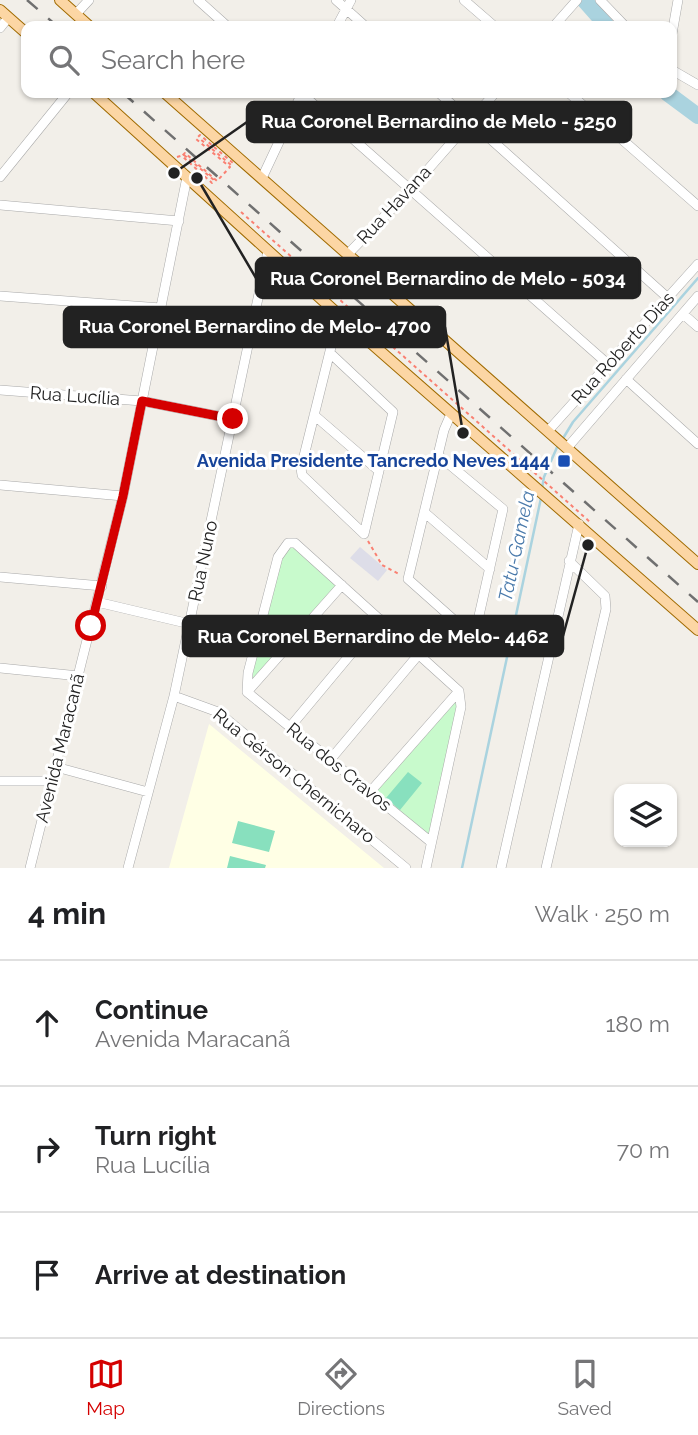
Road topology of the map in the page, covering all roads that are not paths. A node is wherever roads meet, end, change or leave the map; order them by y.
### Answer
1 (60, 0) edge
2 (89, 0) edge
3 (198, 0) edge
4 (336, 0) edge
5 (464, 0) edge
6 (577, 0) edge
7 (600, 0) edge
8 (678, 0) edge
9 (348, 4) edge
10 (4, 14) edge
11 (76, 14) junction
12 (84, 21) edge
13 (221, 21) edge
14 (340, 21) edge
15 (361, 21) edge
16 (488, 21) edge
17 (559, 21) edge
18 (620, 21) edge
19 (674, 21) edge
20 (0, 28) edge
21 (21, 29) edge
22 (677, 73) edge
23 (698, 85) edge
24 (64, 98) edge
25 (100, 98) edge
26 (171, 98) edge
27 (300, 98) edge
28 (308, 98) edge
29 (445, 98) edge
30 (491, 98) edge
31 (575, 98) edge
32 (470, 121) junction
33 (0, 177) edge
34 (187, 177) junction
35 (262, 178) junction
36 (410, 190) junction
37 (0, 205) edge
38 (698, 206) edge
39 (179, 221) junction
40 (268, 251) junction
41 (348, 254) junction
42 (698, 264) edge
43 (0, 296) edge
44 (698, 296) edge
45 (668, 298) junction
46 (161, 308) junction
47 (682, 314) junction
48 (339, 315) junction
49 (698, 327) edge
50 (330, 354) junction
51 (609, 365) junction
52 (626, 379) junction
53 (0, 390) edge
54 (142, 401) junction
55 (451, 414) junction
56 (314, 415) junction
57 (233, 419) junction
58 (549, 432) junction
59 (698, 444) edge
60 (565, 447) junction
61 (438, 455) junction
62 (379, 471) junction
63 (0, 485) edge
64 (123, 496) junction
65 (424, 512) junction
66 (579, 524) junction
67 (569, 561) junction
68 (698, 564) edge
69 (491, 569) junction
70 (0, 577) edge
71 (342, 585) junction
72 (102, 586) junction
73 (97, 602) junction
74 (380, 620) junction
75 (190, 624) junction
76 (698, 630) edge
77 (419, 654) junction
78 (0, 668) edge
79 (79, 676) junction
80 (459, 691) junction
81 (247, 692) junction
82 (174, 696) junction
83 (290, 727) junction
84 (330, 760) junction
85 (56, 767) junction
86 (0, 781) edge
87 (52, 781) junction
88 (148, 792) junction
89 (370, 792) junction
90 (431, 842) junction
91 (426, 865) edge
92 (30, 868) edge
93 (128, 868) edge
94 (407, 868) edge
95 (501, 868) edge
96 (546, 868) edge

1 - 11 main road
2 - 11 street
3 - 13 street
4 - 9 street
5 - 16 street
6 - 17 street
7 - 18 street
8 - 19 street
9 - 14 street
9 - 15 street
10 - 20 street
10 - 21 main road
11 - 12 main road
22 - 23 street
24 - 33 street
25 - 34 main road
26 - 35 main road
27 - 35 street
28 - 36 street
29 - 32 street
30 - 32 street, Rua Havana
31 - 38 street
32 - 36 street, Rua Havana
32 - 45 street
34 - 39 street, Avenida Maracanã
34 - 40 main road
35 - 41 main road
36 - 41 street, Rua Havana
36 - 51 street
37 - 39 street
39 - 46 street, Avenida Maracanã
40 - 48 main road
40 - 57 street, Rua Nuno
41 - 58 main road
42 - 45 street, Rua Roberto Dias
43 - 46 street
44 - 47 street, Rua Roberto Dias
45 - 51 street, Rua Roberto Dias
46 - 54 street, Avenida Maracanã
47 - 49 street
47 - 52 street, Rua Roberto Dias
48 - 50 street
48 - 55 main road
50 - 56 street
50 - 62 street
51 - 58 street, Rua Roberto Dias
52 - 59 street
52 - 60 street, Rua Roberto Dias
53 - 54 street, Rua Lucília
54 - 57 street, Rua Lucília
54 - 64 street, Avenida Maracanã
55 - 61 street
55 - 66 main road
56 - 62 street
56 - 62 street
57 - 75 street, Rua Nuno
58 - 60 main road
60 - 68 main road
61 - 65 street
61 - 69 street
63 - 64 street
64 - 72 street, Avenida Maracanã
65 - 69 street
65 - 69 street
66 - 67 street
66 - 76 main road
67 - 95 street
67 - 96 street
70 - 72 street
71 - 74 street
71 - 81 street
71 - 81 street
72 - 73 street, Avenida Maracanã
73 - 75 street
73 - 79 street, Avenida Maracanã
74 - 77 street
74 - 83 street
75 - 82 street, Rua Nuno
77 - 80 street
77 - 84 street
78 - 79 street
79 - 85 street, Avenida Maracanã
80 - 89 street
80 - 90 street
81 - 83 street, Rua dos Cravos
82 - 88 street, Rua Nuno
82 - 94 street, Rua Gérson Chernicharo
83 - 84 street, Rua dos Cravos
84 - 89 street, Rua dos Cravos
85 - 87 street, Avenida Maracanã
85 - 88 street
86 - 87 street
87 - 92 street, Avenida Maracanã
88 - 93 street, Rua Nuno
89 - 90 street, Rua dos Cravos
90 - 91 street

